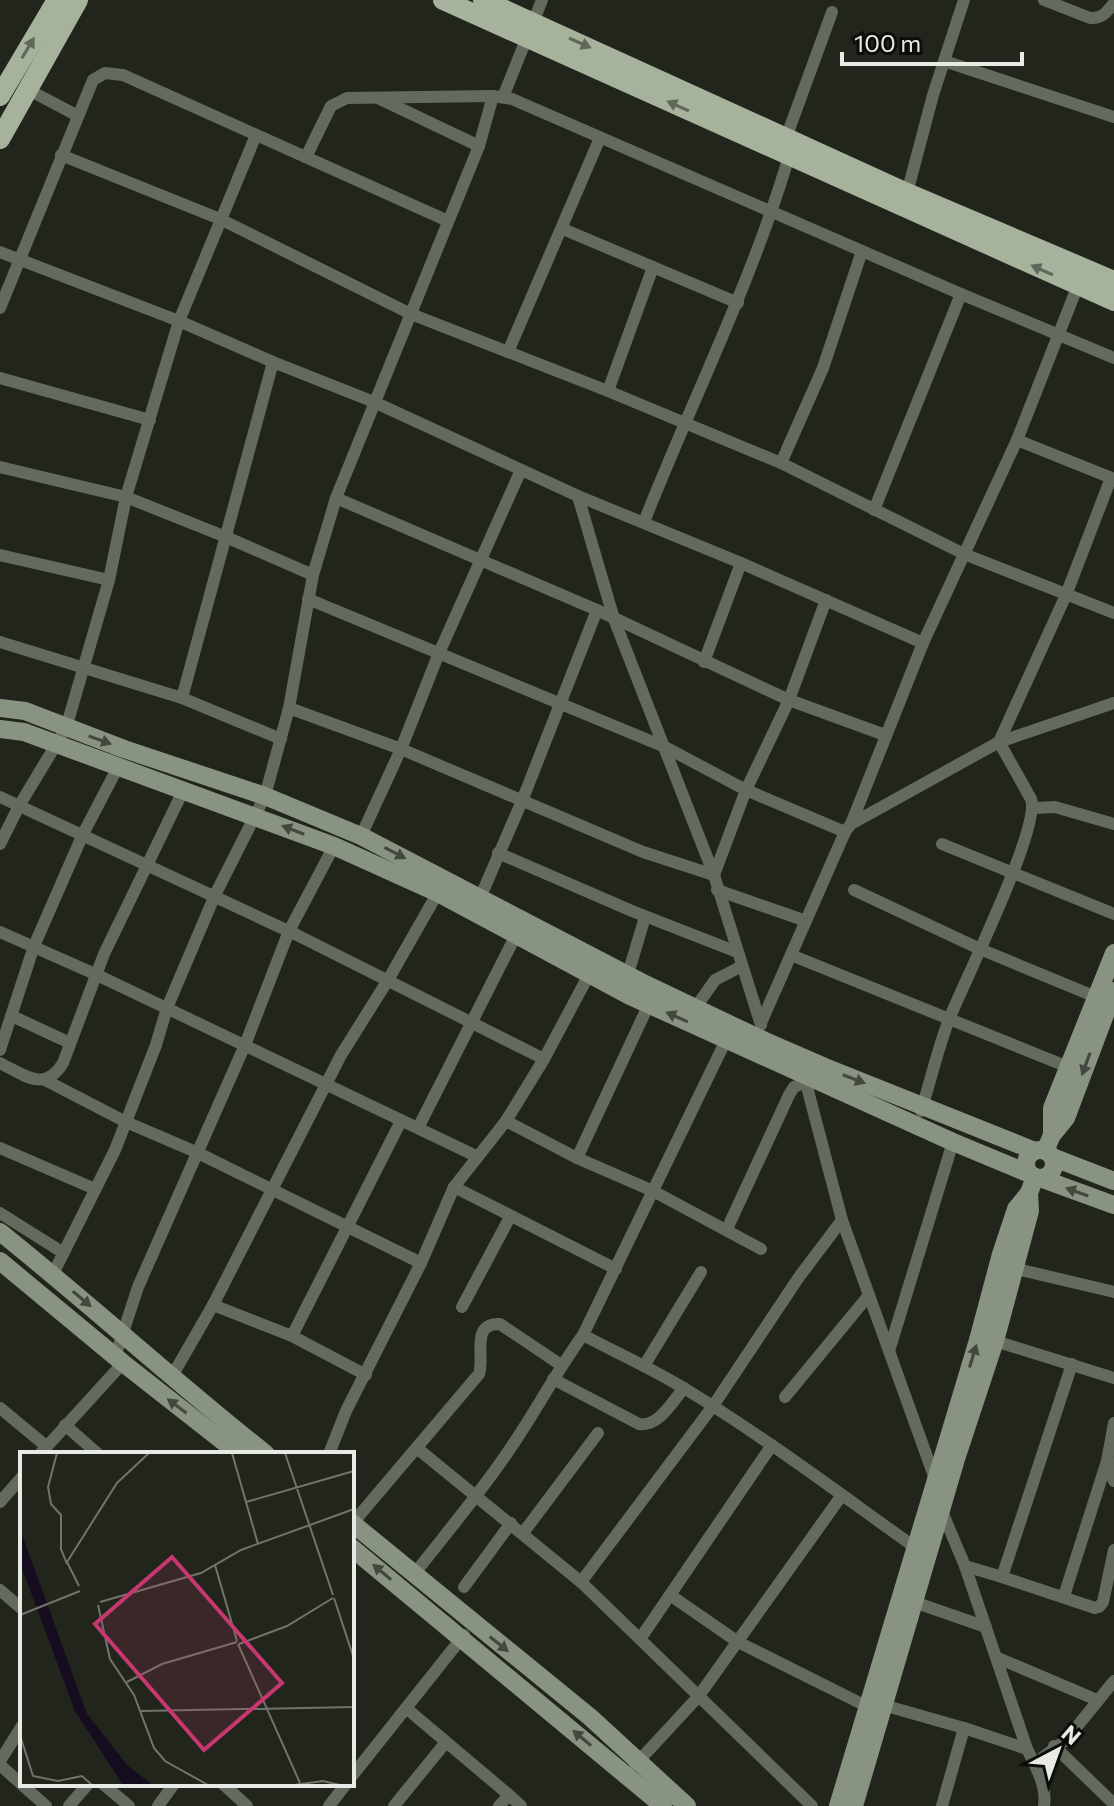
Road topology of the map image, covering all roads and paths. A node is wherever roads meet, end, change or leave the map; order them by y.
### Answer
1 (57, 0) edge
2 (78, 0) edge
3 (443, 0) edge
4 (483, 0) edge
5 (542, 0) edge
6 (964, 0) edge
7 (1044, 0) edge
8 (1114, 3) edge
9 (832, 12) dead end
10 (531, 31) junction
11 (944, 61) junction
12 (27, 89) junction
13 (0, 96) edge
14 (375, 97) junction
15 (498, 97) junction
16 (78, 116) junction
17 (1114, 117) edge
18 (256, 135) junction
19 (600, 138) junction
20 (0, 139) edge
21 (479, 146) junction
22 (788, 147) junction
23 (61, 155) junction
24 (306, 157) junction
25 (905, 200) junction
26 (773, 212) junction
27 (220, 219) junction
28 (448, 221) junction
29 (563, 229) junction
30 (862, 251) junction
31 (0, 252) edge
32 (19, 257) junction
33 (653, 267) junction
34 (1082, 277) junction
35 (1114, 281) edge
36 (961, 294) junction
37 (1114, 301) edge
38 (738, 303) junction
39 (0, 308) edge
40 (411, 314) junction
41 (179, 321) junction
42 (1060, 336) junction
43 (508, 352) junction
44 (1114, 358) edge
45 (273, 362) junction
46 (0, 378) edge
47 (608, 391) junction
48 (374, 402) junction
49 (150, 420) junction
50 (683, 423) junction
51 (1017, 440) junction
52 (781, 463) junction
53 (0, 467) edge
54 (521, 470) junction
55 (1112, 478) edge
56 (578, 496) junction
57 (126, 497) junction
58 (336, 498) junction
59 (874, 510) junction
60 (644, 522) junction
61 (226, 537) junction
62 (964, 554) junction
63 (0, 555) edge
64 (480, 562) junction
65 (741, 563) junction
66 (313, 575) junction
67 (109, 580) junction
68 (1066, 595) junction
69 (308, 599) junction
70 (826, 600) junction
71 (597, 610) junction
72 (1114, 613) edge
73 (614, 619) junction
74 (0, 642) edge
75 (923, 643) junction
76 (439, 653) junction
77 (704, 662) junction
78 (85, 667) junction
79 (182, 698) junction
80 (789, 700) junction
81 (560, 703) junction
82 (1114, 703) edge
83 (0, 708) edge
84 (289, 708) junction
85 (66, 728) junction
86 (0, 729) edge
87 (885, 735) junction
88 (281, 739) junction
89 (999, 742) junction
90 (54, 744) junction
91 (665, 747) junction
92 (401, 749) junction
93 (118, 767) junction
94 (746, 790) junction
95 (183, 791) junction
96 (265, 796) junction
97 (0, 797) edge
98 (522, 801) junction
99 (19, 806) junction
100 (1034, 808) junction
101 (255, 816) junction
102 (1114, 824) edge
103 (848, 828) junction
104 (83, 834) junction
105 (361, 836) junction
106 (0, 844) edge
107 (942, 844) dead end
108 (334, 846) junction
109 (498, 853) junction
110 (148, 864) junction
111 (1013, 873) junction
112 (714, 875) junction
113 (441, 886) junction
114 (717, 890) junction
115 (854, 890) dead end
116 (215, 895) junction
117 (480, 898) junction
118 (1114, 914) edge
119 (645, 917) junction
120 (806, 921) junction
121 (289, 931) junction
122 (0, 932) edge
123 (516, 935) junction
124 (34, 946) junction
125 (980, 949) junction
126 (737, 952) junction
127 (1114, 953) edge
128 (791, 955) junction
129 (597, 957) junction
130 (742, 966) junction
131 (95, 974) junction
132 (628, 974) junction
133 (589, 975) junction
134 (388, 980) junction
135 (1105, 994) edge
136 (649, 1004) junction
137 (696, 1007) junction
138 (167, 1008) junction
139 (12, 1016) junction
140 (949, 1020) junction
141 (469, 1023) junction
142 (730, 1032) junction
143 (1106, 1033) edge
144 (765, 1041) junction
145 (70, 1043) junction
146 (245, 1045) junction
147 (0, 1050) edge
148 (544, 1059) junction
149 (0, 1063) edge
150 (1068, 1067) junction
151 (814, 1076) junction
152 (45, 1080) junction
153 (327, 1083) junction
154 (923, 1106) junction
155 (401, 1121) junction
156 (506, 1121) junction
157 (126, 1122) junction
158 (917, 1126) junction
159 (418, 1128) junction
160 (953, 1142) junction
161 (0, 1148) edge
162 (1046, 1148) junction
163 (196, 1152) junction
164 (476, 1156) junction
165 (577, 1158) junction
166 (1113, 1177) edge
167 (1034, 1181) junction
168 (454, 1187) junction
169 (95, 1189) junction
170 (272, 1189) junction
171 (653, 1191) junction
172 (1114, 1205) edge
173 (0, 1213) edge
174 (510, 1217) junction
175 (842, 1220) junction
176 (349, 1227) junction
177 (727, 1229) junction
178 (0, 1232) edge
179 (761, 1249) dead end
180 (25, 1252) junction
181 (62, 1252) junction
182 (421, 1263) junction
183 (1013, 1268) junction
184 (3, 1269) edge
185 (616, 1269) junction
186 (701, 1272) dead end
187 (53, 1274) junction
188 (1114, 1292) edge
189 (869, 1295) junction
190 (213, 1305) junction
191 (462, 1307) dead end
192 (122, 1334) junction
193 (583, 1335) junction
194 (292, 1336) junction
195 (995, 1341) junction
196 (889, 1351) junction
197 (119, 1360) junction
198 (1072, 1364) junction
199 (561, 1365) junction
200 (644, 1366) junction
201 (366, 1375) junction
202 (171, 1378) junction
203 (1114, 1378) edge
204 (553, 1379) junction
205 (684, 1388) junction
206 (785, 1397) dead end
207 (713, 1406) junction
208 (0, 1408) edge
209 (1114, 1423) edge
210 (65, 1425) junction
211 (598, 1433) dead end
212 (772, 1445) junction
213 (418, 1449) junction
214 (43, 1450) edge
215 (96, 1452) edge
216 (236, 1452) edge
217 (264, 1452) edge
218 (330, 1452) edge
219 (1110, 1463) edge
220 (20, 1479) edge
221 (936, 1481) junction
222 (1114, 1481) edge
223 (477, 1495) junction
224 (842, 1495) junction
225 (0, 1502) edge
226 (942, 1514) junction
227 (354, 1522) edge
228 (511, 1523) junction
229 (354, 1526) edge
230 (523, 1533) junction
231 (916, 1548) junction
232 (354, 1550) edge
233 (1114, 1550) edge
234 (965, 1566) junction
235 (415, 1573) junction
236 (1002, 1577) junction
237 (581, 1582) junction
238 (464, 1587) dead end
239 (0, 1590) edge
240 (670, 1595) junction
241 (1104, 1595) junction
242 (1064, 1596) junction
243 (914, 1602) junction
244 (20, 1605) edge
245 (1114, 1605) edge
246 (475, 1624) junction
247 (986, 1627) junction
248 (462, 1638) junction
249 (640, 1639) junction
250 (738, 1642) junction
251 (998, 1658) junction
252 (1114, 1681) edge
253 (1100, 1696) junction
254 (698, 1697) junction
255 (1114, 1701) edge
256 (876, 1706) junction
257 (406, 1708) junction
258 (964, 1728) junction
259 (20, 1729) edge
260 (446, 1742) junction
261 (1054, 1746) junction
262 (1027, 1749) junction
263 (0, 1763) edge
264 (632, 1767) junction
265 (1037, 1770) junction
266 (354, 1773) edge
267 (20, 1782) edge
268 (25, 1786) edge
269 (86, 1786) edge
270 (105, 1786) edge
271 (173, 1786) edge
272 (225, 1786) edge
273 (344, 1786) edge
274 (509, 1795) junction
275 (1045, 1801) edge
276 (1114, 1802) edge
277 (46, 1806) edge
278 (69, 1806) edge
279 (129, 1806) edge
280 (158, 1806) edge
281 (247, 1806) edge
282 (329, 1806) edge
283 (394, 1806) edge
284 (499, 1806) edge
285 (521, 1806) edge
286 (663, 1806) edge
287 (687, 1806) edge
288 (812, 1806) edge
289 (838, 1806) edge
290 (854, 1806) edge
291 (942, 1806) edge
292 (1056, 1806) edge

13 -> 1 main road
2 - 12 main road
3 - 10 main road
4 - 10 main road
5 - 10 street
6 - 11 street
7 - 8 street
9 - 22 street
10 - 15 street
10 - 22 main road
11 - 17 street
11 - 25 street
12 - 16 street
12 - 20 main road
14 - 15 street
14 - 21 street
14 - 24 street
15 - 19 street
15 - 21 street
16 - 18 street
16 - 23 street
18 - 24 street
18 - 27 street
19 - 26 street
19 - 29 street
21 - 28 street
22 - 25 main road
22 - 26 street
23 - 27 street
23 - 32 street
24 - 28 street
25 - 34 main road
26 - 30 street
26 - 38 street
27 - 40 street
27 - 41 street
28 - 40 street
29 - 33 street
29 - 43 street
30 - 36 street
30 - 52 street
31 - 32 street
32 - 39 street
32 - 41 street
33 - 38 street
33 - 47 street
34 - 35 main road
34 - 37 main road
34 - 42 street
36 - 42 street
36 - 59 street
38 - 50 street
40 - 43 street
40 - 48 street
41 - 45 street
41 - 49 street
42 - 44 street
42 - 51 street
43 - 47 street
45 - 48 street
45 - 61 street
46 - 49 street
47 - 50 street
48 - 54 street
48 - 58 street
49 - 57 street
50 - 52 street
50 - 60 street
51 - 55 street
51 - 62 street
52 - 59 street
53 - 57 street
54 - 56 street
54 - 64 street
55 - 68 street
56 - 60 street
56 - 73 street
57 - 61 street
57 - 67 street
58 - 64 street
58 - 66 street
59 - 62 street
60 - 65 street
61 - 66 street
61 - 79 street
62 - 68 street
62 - 75 street
63 - 67 street
64 - 71 street
64 - 76 street
65 - 70 street
65 - 77 street
66 - 69 street
67 - 78 street
68 - 72 street
68 - 89 street
69 - 76 street
69 - 84 street
70 - 75 street
70 - 80 street
71 - 73 street
71 - 81 street
73 - 77 street
73 - 91 street
74 - 78 street
75 - 87 street
76 - 81 street
76 - 92 street
77 - 80 street
78 - 79 street
78 - 85 street
79 - 88 street
80 - 87 street
80 - 94 street
81 - 91 street
81 - 98 street
82 - 89 street
83 - 85 street
84 - 88 street
84 - 92 street
85 - 90 street
85 -> 96 street
86 - 90 street
87 - 103 street
88 - 96 street
89 - 100 street
89 - 103 street
90 - 93 street
90 - 99 street
91 - 94 street
91 - 112 street
92 - 98 street
92 - 105 street
93 - 95 street
93 - 104 street
94 - 103 street
94 - 112 street
95 - 101 street
95 - 110 street
96 - 101 street
96 - 105 street
97 - 99 street
98 - 109 street
98 - 112 street
99 - 104 street
99 - 106 street
100 - 102 street
100 - 111 street
108 -> 101 street
101 - 116 street
103 - 120 street
104 - 110 street
104 - 124 street
105 -> 113 street
107 - 111 street
108 - 113 street
108 - 121 street
109 - 117 street
109 - 119 street
110 - 116 street
110 - 131 street
111 - 118 street
111 - 125 street
112 - 114 street
113 - 117 street
113 - 123 street
113 - 134 street
114 - 120 street
114 - 126 street
115 - 125 street
116 - 121 street
116 - 138 street
117 - 129 street
119 - 126 street
119 - 132 street
120 - 128 street
121 - 134 street
121 - 146 street
122 - 124 street
123 - 133 street
123 - 141 street
124 - 131 street
124 - 139 street
125 - 135 street
125 - 140 street
126 - 130 street
127 - 135 street
128 - 140 street
128 - 144 street
129 - 132 street
129 - 133 street
130 - 137 street
130 - 144 street
131 - 138 street
131 - 145 street
132 - 137 street
133 - 136 street
133 - 148 street
134 - 141 street
134 - 153 street
135 - 143 street
135 - 150 street
142 -> 136 street
136 - 165 street
137 - 142 street
138 - 146 street
138 - 157 street
139 - 145 street
139 - 147 street
140 - 150 street
140 - 154 street
141 - 148 street
141 - 159 street
142 - 144 street
142 - 171 street
143 -> 162 street
144 - 151 street
145 - 152 street
146 - 153 street
146 - 163 street
148 - 156 street
149 - 152 street
150 - 162 street
151 -> 154 street
151 - 158 street
151 - 175 street
151 - 177 street
152 - 157 street
153 - 155 street
153 - 170 street
154 - 158 street
154 - 162 street
155 - 159 street
155 - 176 street
156 - 164 street
156 - 165 street
157 - 163 street
157 - 169 street
158 - 160 street
159 - 164 street
160 - 167 street
160 - 196 street
161 - 169 street
162 - 166 street
162 - 167 street
163 - 170 street
163 - 192 street
164 - 168 street
165 - 171 street
172 -> 167 street
167 - 183 street
221 -> 167 street
168 - 174 street
168 - 182 street
169 - 181 street
170 - 176 street
170 - 190 street
171 - 177 street
171 - 185 street
173 - 181 street
174 - 185 street
174 - 191 street
175 - 189 street
175 - 207 street
176 - 182 street
176 - 194 street
177 - 179 street
178 - 180 street
180 - 184 street
180 - 187 street
181 - 187 street
182 - 201 street
183 - 188 street
183 - 195 street
184 - 197 street
185 - 193 street
186 - 200 street
187 -> 192 street
189 - 196 street
189 - 206 street
190 - 194 street
190 - 202 street
192 - 197 street
192 - 202 street
193 - 199 street
193 - 200 street
194 - 201 street
195 - 198 street
195 - 226 street
196 - 221 street
197 - 210 street
216 -> 197 street
198 - 203 street
198 - 236 street
199 - 204 street
199 - 213 street
200 - 205 street
201 - 218 street
202 - 217 street
204 - 205 street
204 - 223 street
205 - 207 street
207 - 212 street
207 - 237 street
208 - 214 street
209 - 219 street
210 - 214 street
210 - 215 street
211 - 230 street
212 - 224 street
212 - 240 street
213 - 223 street
213 - 227 street
219 - 222 street
219 - 242 street
220 - 225 street
221 - 226 street
221 - 231 street
223 - 228 street
223 - 235 street
224 - 231 street
224 - 250 street
226 - 234 street
226 - 243 street
228 - 230 street
228 - 238 street
229 - 235 street
230 - 237 street
231 - 256 street
248 -> 232 street
233 - 241 street
234 - 236 street
234 - 247 street
235 - 246 street
236 - 242 street
237 - 249 street
239 - 244 street
240 - 249 street
240 - 250 street
241 - 242 street
241 - 245 street
243 - 247 street
243 - 256 street
246 - 248 street
246 -> 264 street
247 - 251 street
248 - 257 street
264 -> 248 street
249 - 254 street
250 - 254 street
250 - 256 street
251 - 253 street
251 - 262 street
252 - 253 street
253 - 255 street
253 - 261 street
254 - 264 street
254 - 288 street
256 - 258 street
256 - 289 street
256 - 290 street
257 - 260 street
257 - 266 street
258 - 262 street
258 - 291 street
259 - 263 street
260 - 274 street
260 - 283 street
261 - 265 street
261 - 276 street
262 - 265 street
263 - 267 street
264 - 286 street
264 - 287 street
265 - 275 street
268 - 277 street
269 - 278 street
270 - 279 street
271 - 280 street
272 - 281 street
273 - 282 street
274 - 284 street
274 - 285 street
275 - 292 street

